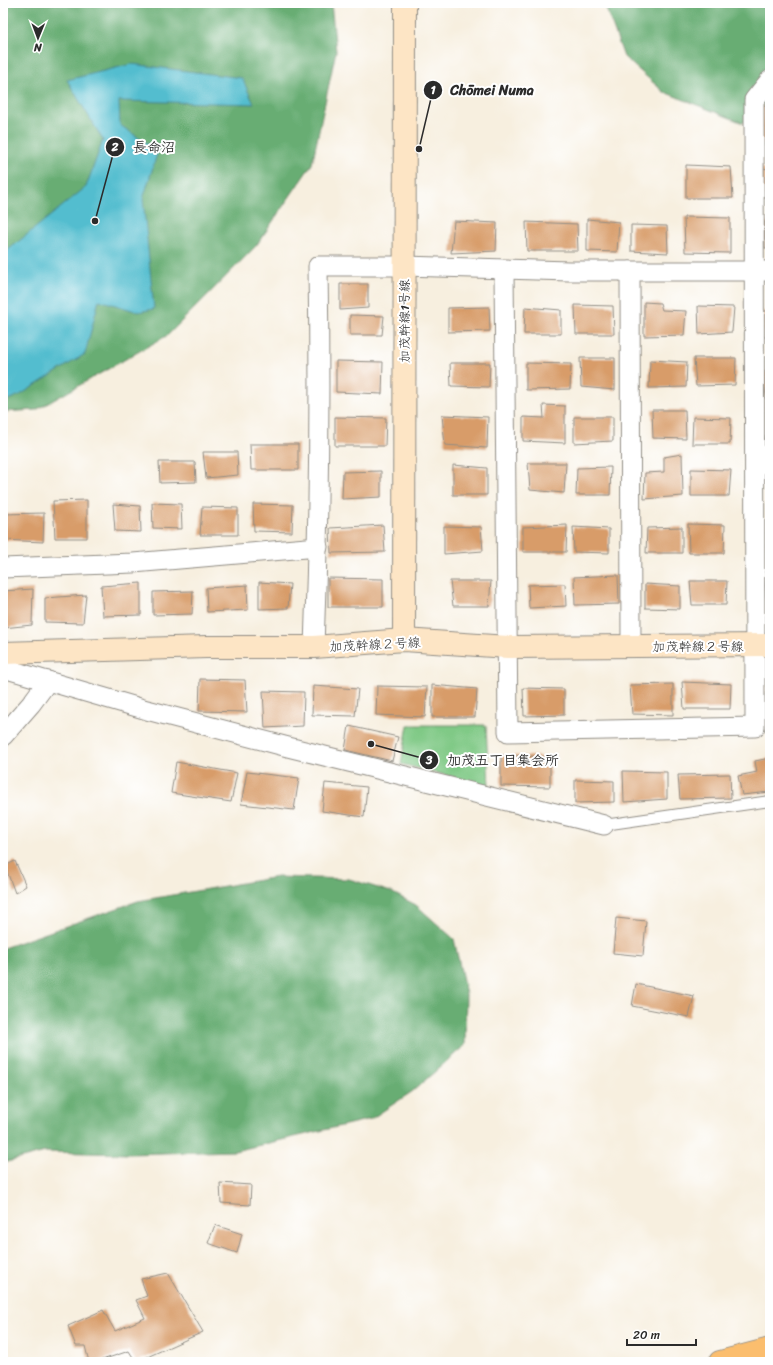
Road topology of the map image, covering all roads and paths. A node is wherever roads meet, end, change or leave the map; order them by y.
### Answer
1 (405, 3) edge
2 (770, 80) edge
3 (404, 266) junction
4 (504, 270) junction
5 (630, 271) junction
6 (762, 271) edge
7 (318, 547) junction
8 (763, 550) edge
9 (3, 568) edge
10 (404, 640) junction
11 (762, 645) edge
12 (631, 646) junction
13 (314, 647) junction
14 (508, 648) junction
15 (3, 653) edge
16 (3, 668) edge
17 (48, 681) junction
18 (3, 736) edge
19 (770, 802) edge
20 (604, 824) joint
21 (770, 1348) edge
22 (720, 1362) edge

1 - 3 street, 加茂幹線1号線
2 - 6 street
3 - 4 street
3 - 7 street
3 - 10 street, 加茂幹線1号線
4 - 5 street
4 - 14 street
5 - 6 street
5 - 12 street
6 - 8 street
7 - 9 street
7 - 13 street
8 - 11 street
10 - 13 street, 加茂幹線２号線
10 - 14 street, 加茂幹線２号線
11 - 12 street, 加茂幹線２号線
11 - 14 street
12 - 14 street, 加茂幹線２号線
13 - 15 street, 加茂幹線２号線
16 - 17 street
17 - 18 street
17 - 20 street
19 - 20 lane
21 - 22 highway

